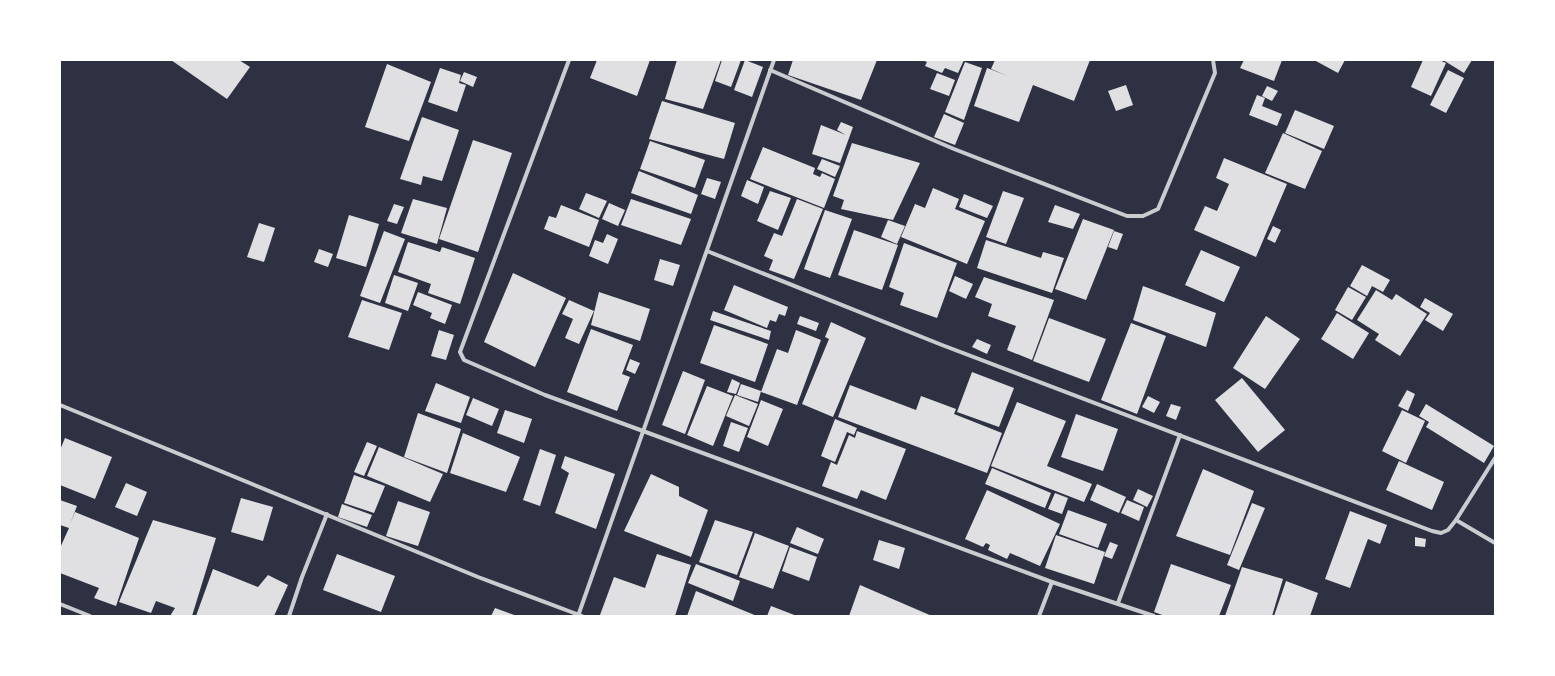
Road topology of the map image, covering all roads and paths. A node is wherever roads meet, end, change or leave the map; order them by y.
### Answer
1 (570, 60) edge
2 (774, 60) edge
3 (1213, 60) edge
4 (770, 70) junction
5 (707, 251) junction
6 (60, 405) edge
7 (642, 431) junction
8 (1180, 435) junction
9 (1495, 458) edge
10 (327, 514) junction
11 (1456, 520) junction
12 (1495, 543) edge
13 (1052, 582) junction
14 (1118, 603) junction
15 (60, 604) edge
16 (90, 616) edge
17 (289, 616) edge
18 (579, 616) edge
19 (1039, 616) edge
20 (1154, 616) edge

1 - 7 street
2 - 4 street
3 - 4 street
4 - 5 street
5 - 7 street
5 - 8 street
6 - 10 street
7 - 13 street
7 - 18 street
8 - 11 street
8 - 14 street
9 - 11 street
10 - 17 street
10 - 18 street
11 - 12 street
13 - 14 street
13 - 19 street
14 - 20 street
15 - 16 street

